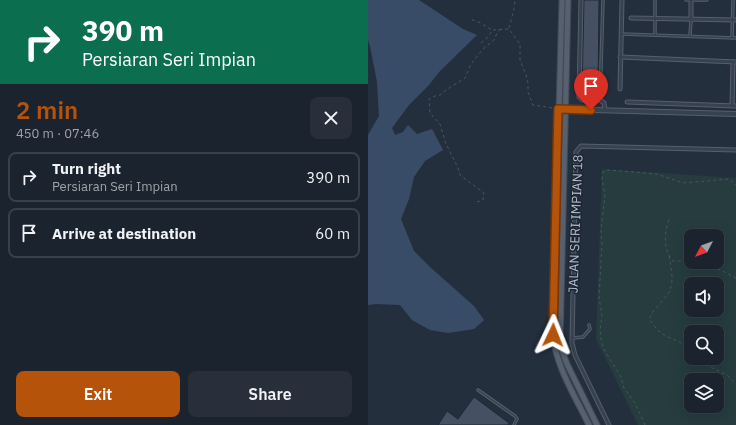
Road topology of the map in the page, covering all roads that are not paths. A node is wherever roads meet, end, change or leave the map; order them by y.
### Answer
1 (562, 0) edge
2 (568, 0) edge
3 (581, 0) edge
4 (603, 0) edge
5 (622, 0) edge
6 (655, 0) edge
7 (686, 0) edge
8 (691, 0) edge
9 (707, 0) edge
10 (733, 0) edge
11 (631, 18) dead end
12 (654, 18) junction
13 (691, 19) junction
14 (734, 20) edge
15 (621, 34) junction
16 (654, 35) junction
17 (690, 36) junction
18 (732, 38) junction
19 (736, 38) edge
20 (620, 57) junction
21 (734, 62) edge
22 (620, 89) dead end
23 (600, 100) junction
24 (627, 102) dead end
25 (732, 106) junction
26 (736, 106) edge
27 (558, 109) junction
28 (566, 109) junction
29 (605, 110) junction
30 (736, 114) edge
31 (736, 150) edge
32 (590, 325) dead end
33 (572, 338) junction
34 (478, 390) dead end
35 (514, 425) edge
36 (589, 425) edge
37 (597, 425) edge
38 (609, 425) edge

1 - 27 main road
2 - 28 main road
3 - 23 street
4 - 23 lane
5 - 15 street
6 - 12 lane
7 - 8 lane
8 - 9 lane
8 - 13 street
10 - 14 lane
11 - 12 street
12 - 13 street
12 - 16 lane
13 - 14 street
13 - 17 lane
14 - 18 lane
15 - 16 lane
15 - 20 street
16 - 17 lane
17 - 18 lane
18 - 19 lane
20 - 21 street
20 - 22 street
21 - 25 street
23 - 29 street
24 - 25 street
25 - 26 street
27 - 28 street
27 - 36 main road
28 - 29 street
28 - 37 main road
29 - 30 street
31 - 33 street, JALAN SERI IMPIAN 18
32 - 33 lane
33 - 38 street, JALAN SERI IMPIAN 18
34 - 35 lane

